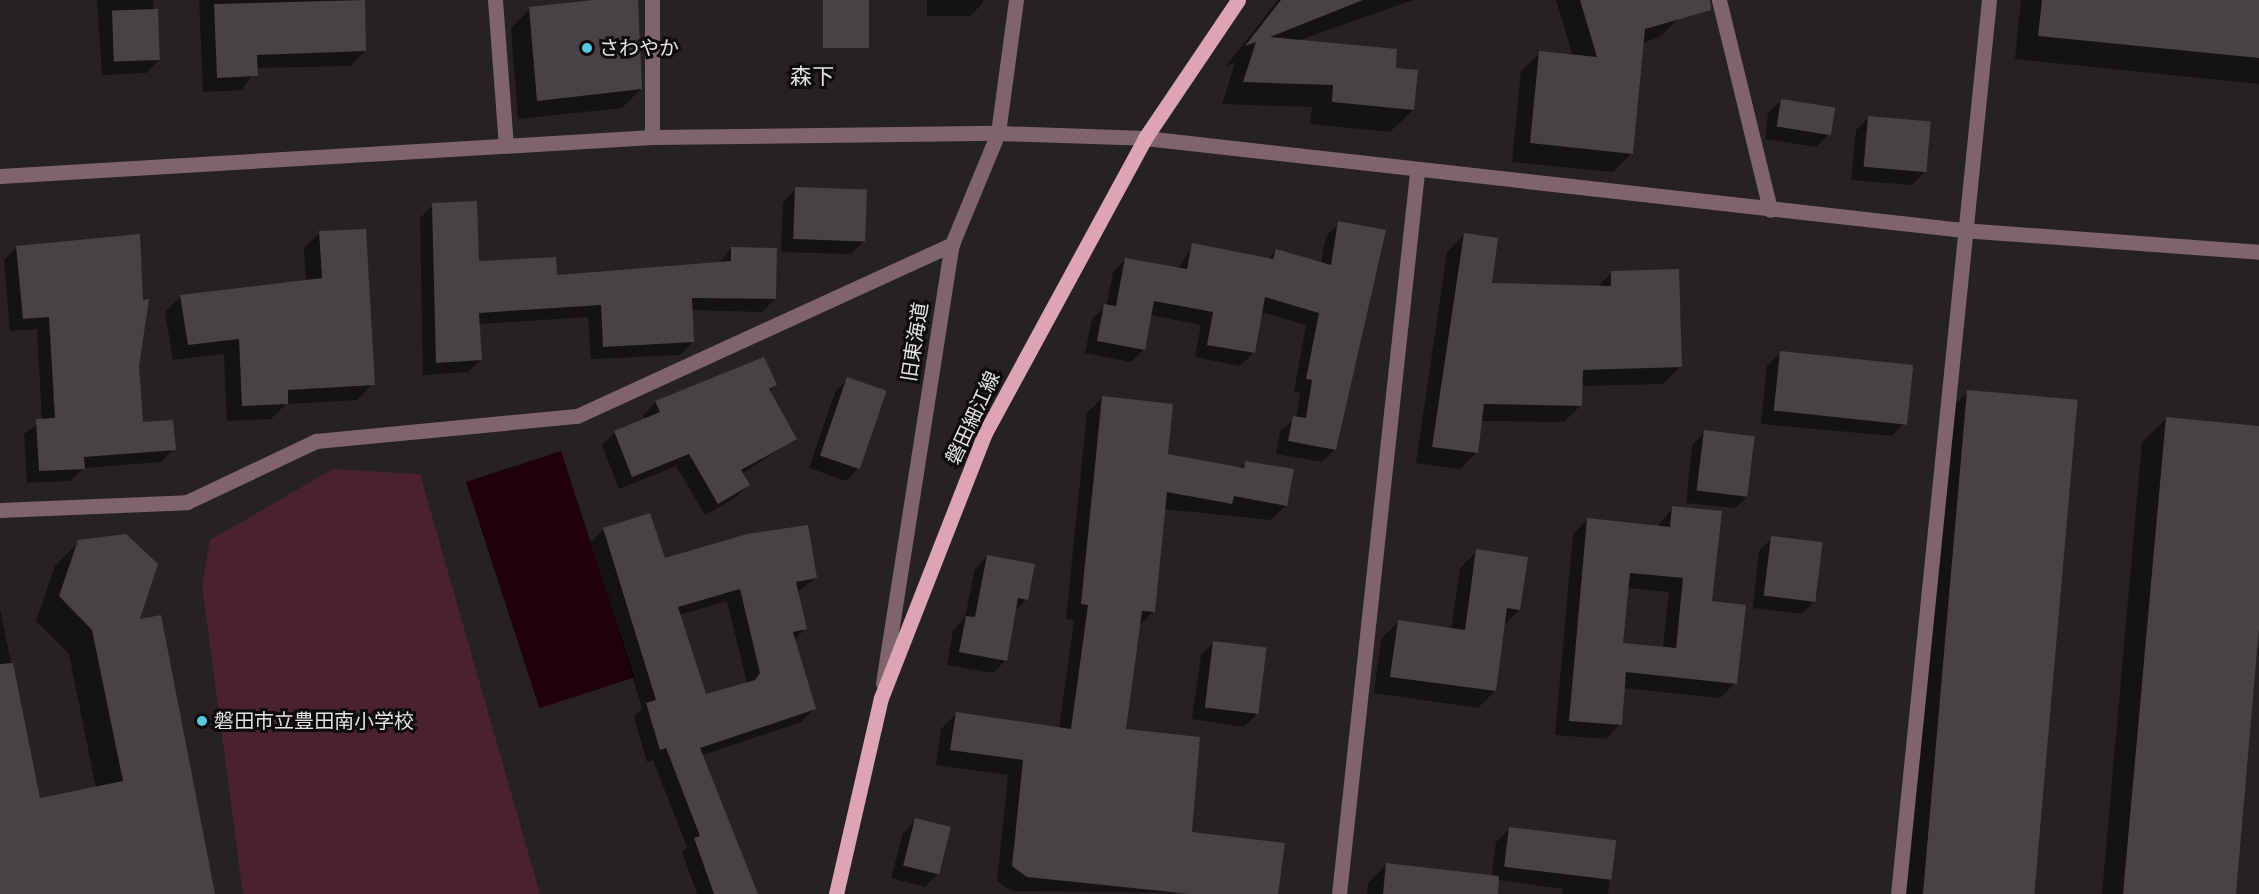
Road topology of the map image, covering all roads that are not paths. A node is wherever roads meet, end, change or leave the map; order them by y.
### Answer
1 (495, 0) edge
2 (652, 0) edge
3 (1016, 0) edge
4 (1238, 0) edge
5 (1719, 0) edge
6 (1989, 0) edge
7 (998, 133) junction
8 (652, 137) junction
9 (1145, 138) junction
10 (506, 147) junction
11 (1417, 172) junction
12 (0, 176) edge
13 (1770, 210) junction
14 (1962, 230) junction
15 (952, 244) junction
16 (2259, 252) edge
17 (0, 510) edge
18 (881, 698) junction
19 (836, 894) edge
20 (1339, 894) edge
21 (1898, 894) edge

1 - 10 street
2 - 8 street
3 - 7 street, 旧東海道
4 - 9 main road, 磐田細江線
5 - 13 street
6 - 14 street
7 - 8 street
7 - 9 street
7 - 15 street, 旧東海道
8 - 10 street
9 - 11 street
9 - 18 main road, 磐田細江線
10 - 12 street
11 - 13 street
11 - 20 street
13 - 14 street
14 - 16 street
14 - 21 street
15 - 17 street
15 - 18 street, 旧東海道
18 - 19 main road, 磐田細江線

